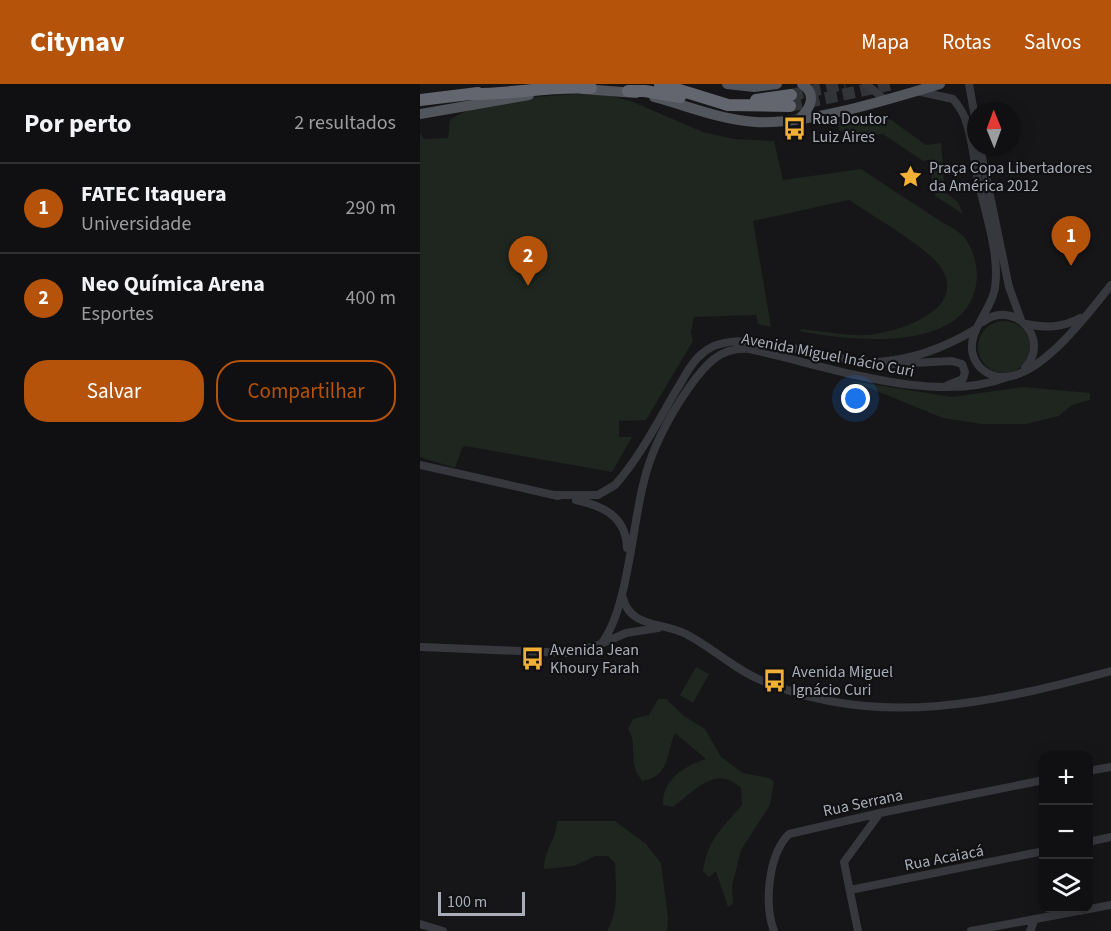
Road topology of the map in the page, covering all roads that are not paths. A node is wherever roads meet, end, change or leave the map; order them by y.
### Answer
1 (486, 84) edge
2 (517, 84) edge
3 (660, 84) edge
4 (681, 84) edge
5 (727, 84) edge
6 (777, 84) edge
7 (802, 84) edge
8 (866, 84) edge
9 (939, 84) edge
10 (969, 84) edge
11 (763, 85) edge
12 (591, 88) junction
13 (628, 91) junction
14 (916, 91) junction
15 (420, 93) edge
16 (470, 94) junction
17 (884, 99) junction
18 (420, 102) edge
19 (972, 102) edge
20 (717, 103) junction
21 (420, 114) edge
22 (800, 119) junction
23 (982, 156) edge
24 (1111, 285) edge
25 (1087, 314) junction
26 (1024, 322) junction
27 (978, 327) junction
28 (877, 362) junction
29 (1022, 371) junction
30 (1007, 377) junction
31 (920, 387) junction
32 (420, 465) edge
33 (556, 495) junction
34 (628, 558) junction
35 (622, 591) junction
36 (668, 628) junction
37 (601, 644) junction
38 (420, 647) edge
39 (1111, 671) edge
40 (1111, 767) edge
41 (1093, 770) edge
42 (1039, 781) edge
43 (880, 813) junction
44 (1111, 837) edge
45 (1093, 841) edge
46 (1039, 852) edge
47 (849, 890) junction
48 (1111, 905) edge
49 (1093, 907) edge
50 (1060, 913) edge
51 (1035, 919) junction
52 (420, 924) edge
53 (442, 931) edge
54 (774, 931) edge
55 (858, 931) edge
56 (970, 931) edge
57 (1030, 931) edge

1 - 15 highway
2 - 16 highway
3 - 20 highway
4 - 20 highway
5 - 11 main road
6 - 11 main road
7 - 22 main road
8 - 17 street
9 - 14 main road
10 - 19 street
12 - 13 main road
12 - 16 highway
12 - 21 main road
13 - 20 highway
13 - 22 main road
14 - 17 main road
14 - 27 street
16 - 18 highway
17 - 22 main road
23 - 26 street
24 - 25 street, Avenida Miguel Inácio Curi
25 - 26 street, Avenida Miguel Inácio Curi
25 - 29 street, Avenida Miguel Inácio Curi
26 - 27 street
26 - 29 street
27 - 28 street, Avenida Miguel Inácio Curi
27 - 30 street
28 - 31 street
28 - 33 street, Avenida Miguel Inácio Curi
29 - 30 street, Avenida Miguel Inácio Curi
30 - 31 street, Avenida Miguel Inácio Curi
31 - 34 street, Avenida Miguel Inácio Curi
32 - 33 street
33 - 34 street
34 - 35 street, Avenida Miguel Inácio Curi
35 - 36 street
35 - 37 street
36 - 37 street
36 - 39 street
37 - 38 street
40 - 41 street
42 - 43 street, Rua Serrana
43 - 47 street
43 - 54 street, Rua Serrana
44 - 45 street
46 - 47 street, Rua Acaiacá
47 - 55 street
48 - 49 street
50 - 51 street
51 - 56 street
51 - 57 street
52 - 53 street

